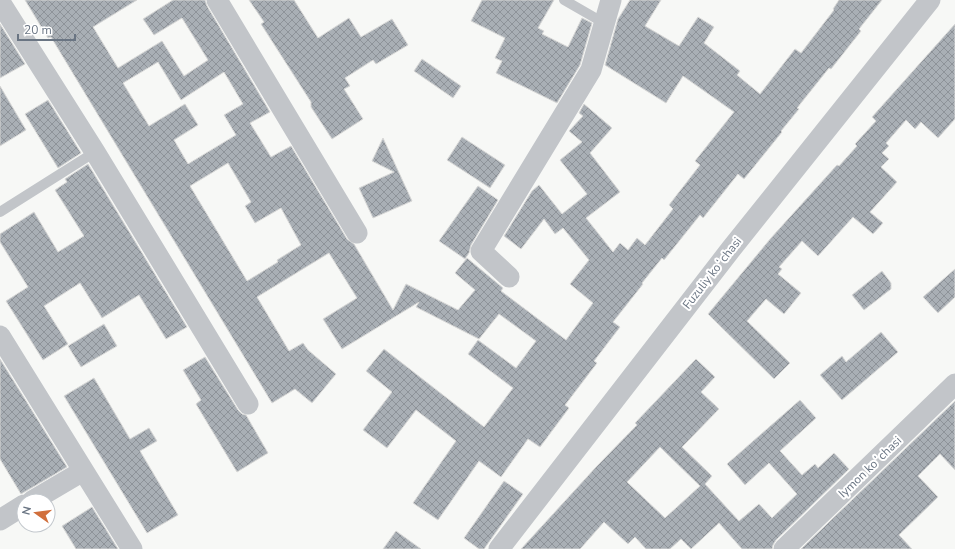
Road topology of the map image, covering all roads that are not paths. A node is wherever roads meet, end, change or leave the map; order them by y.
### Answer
1 (217, 0) edge
2 (564, 0) edge
3 (611, 0) edge
4 (930, 0) edge
5 (0, 2) edge
6 (604, 23) junction
7 (95, 152) junction
8 (0, 212) edge
9 (356, 233) dead end
10 (509, 277) dead end
11 (0, 336) edge
12 (955, 384) edge
13 (248, 404) dead end
14 (83, 471) junction
15 (46, 493) edge
16 (16, 511) edge
17 (0, 520) edge
18 (132, 549) edge
19 (499, 549) edge
20 (784, 549) edge

1 - 9 street
2 - 6 lane
3 - 6 street
4 - 19 street, Fuzuliy koʻchasi
5 - 7 street
6 - 10 street
7 - 8 lane
7 - 13 street
11 - 14 street
12 - 20 street, Iymon koʻchasi
14 - 15 street
14 - 18 street
16 - 17 street

